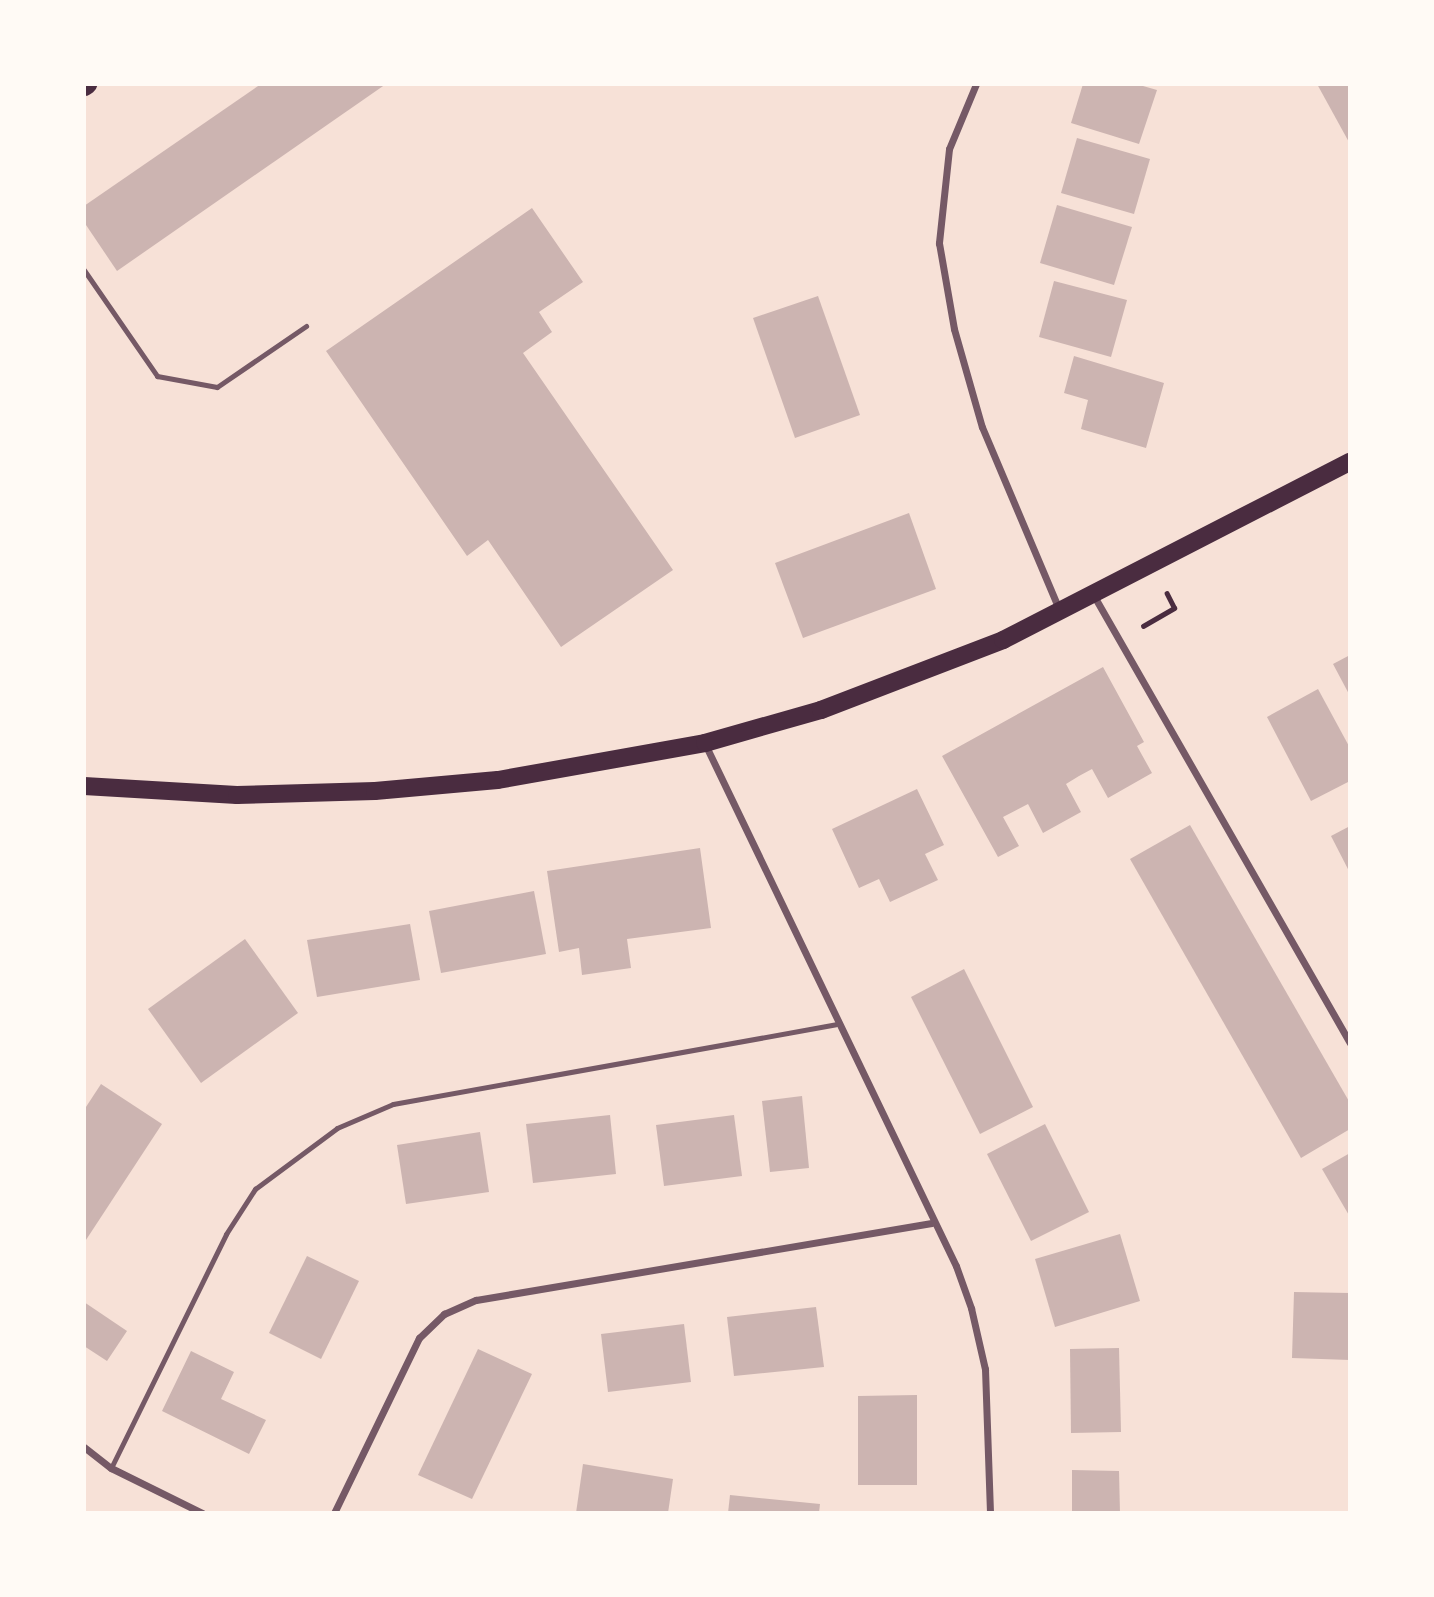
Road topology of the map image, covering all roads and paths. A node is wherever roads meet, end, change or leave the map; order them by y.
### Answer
1 (975, 84) edge
2 (84, 270) edge
3 (306, 326) dead end
4 (1350, 462) edge
5 (1094, 596) junction
6 (1061, 613) junction
7 (705, 743) junction
8 (84, 786) edge
9 (836, 1024) junction
10 (1350, 1043) edge
11 (932, 1223) junction
12 (84, 1447) edge
13 (111, 1468) junction
14 (202, 1513) edge
15 (334, 1513) edge
16 (990, 1513) edge

1 - 6 street
2 - 3 lane
4 - 5 main road
5 - 6 main road
5 - 10 street
6 - 7 main road
7 - 8 main road
7 - 9 street
9 - 11 street
9 - 13 lane
11 - 15 street
11 - 16 street
12 - 13 street
13 - 14 street

